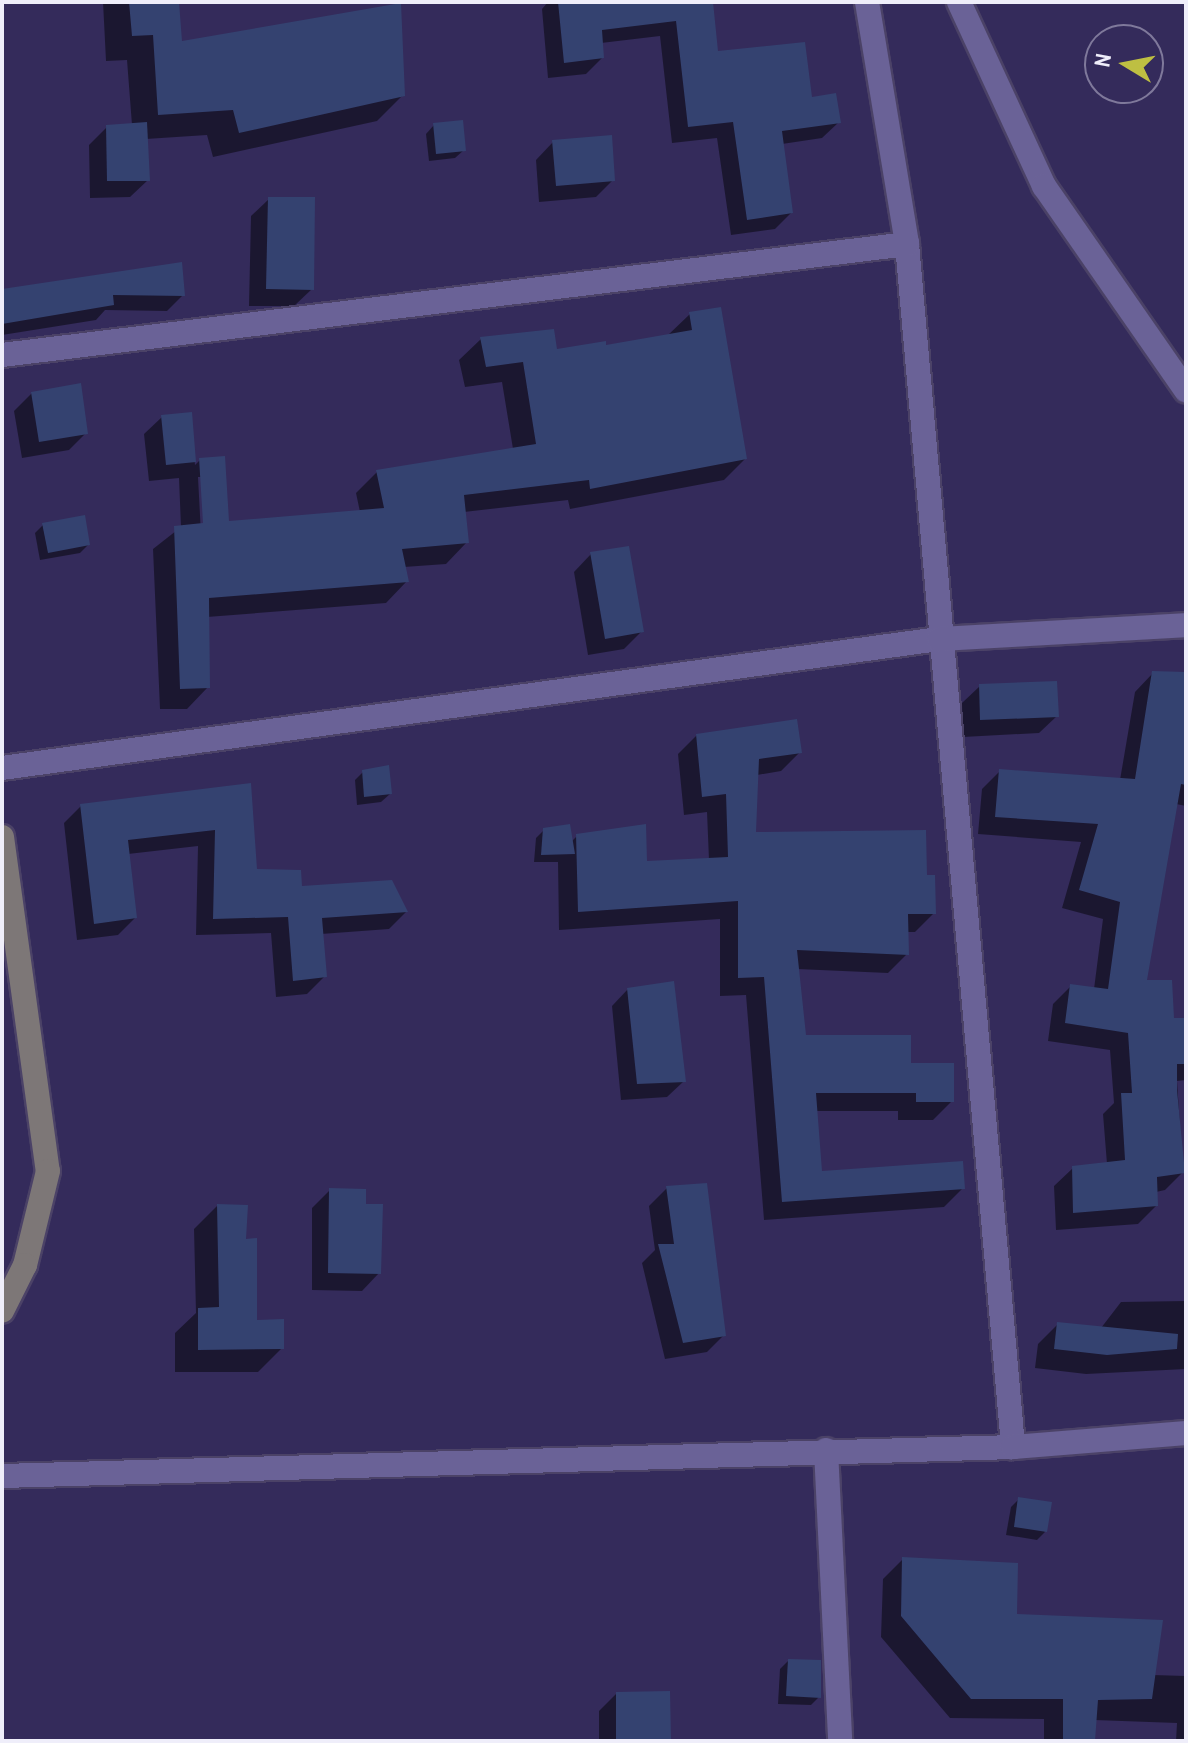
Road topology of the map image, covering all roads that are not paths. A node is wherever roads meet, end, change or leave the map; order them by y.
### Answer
1 (867, 2) edge
2 (959, 2) edge
3 (907, 244) junction
4 (2, 355) edge
5 (1186, 390) edge
6 (1186, 625) edge
7 (939, 639) junction
8 (2, 768) edge
9 (2, 837) edge
10 (2, 1311) edge
11 (1186, 1433) edge
12 (1013, 1447) junction
13 (826, 1450) junction
14 (2, 1476) edge
15 (840, 1741) edge

1 - 3 street
2 - 5 street
3 - 4 street
3 - 7 street
6 - 7 street
7 - 8 street
7 - 12 street
9 - 10 street
11 - 12 street
12 - 13 street
13 - 14 street
13 - 15 street

